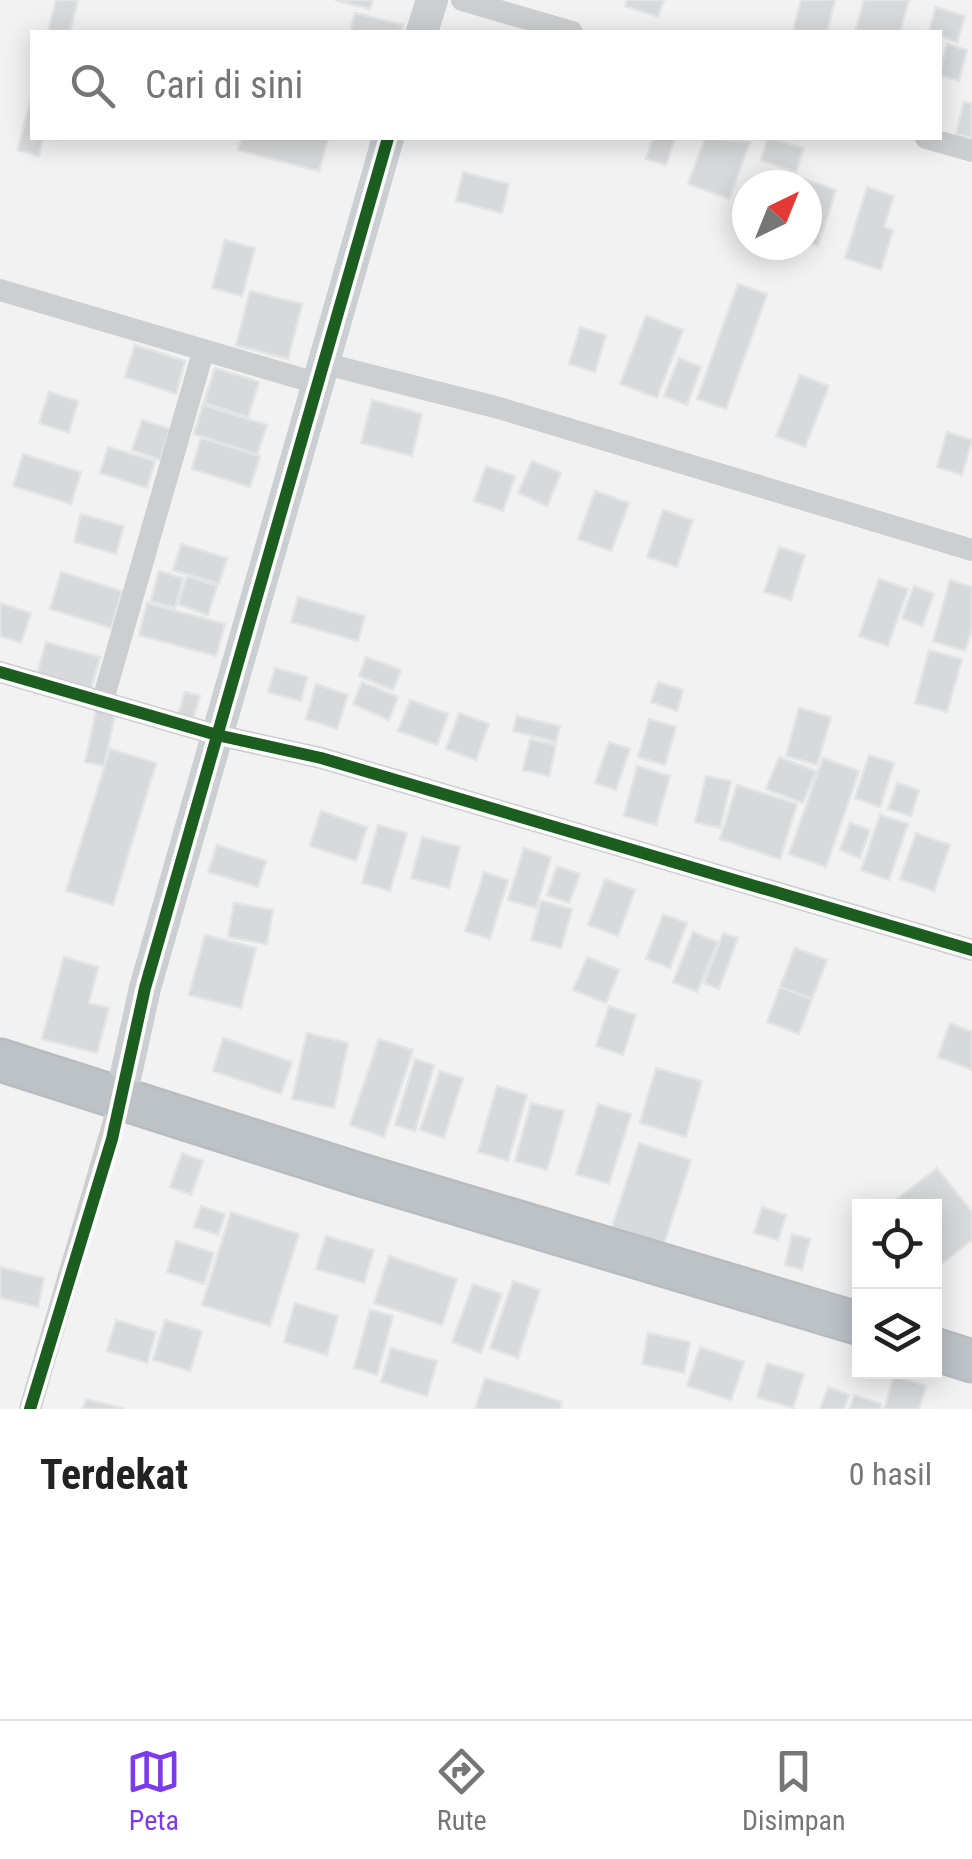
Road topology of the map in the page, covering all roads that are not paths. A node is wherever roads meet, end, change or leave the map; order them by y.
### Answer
1 (432, 0) edge
2 (462, 0) edge
3 (423, 30) edge
4 (565, 30) edge
5 (387, 140) edge
6 (933, 140) edge
7 (972, 151) edge
8 (0, 290) edge
9 (202, 352) junction
10 (319, 373) junction
11 (972, 550) edge
12 (0, 672) edge
13 (102, 703) junction
14 (218, 735) junction
15 (972, 950) edge
16 (0, 1060) edge
17 (120, 1097) junction
18 (852, 1322) edge
19 (942, 1352) edge
20 (972, 1362) edge
21 (30, 1409) edge

1 - 3 street
2 - 4 street
5 - 10 street
6 - 7 street
8 - 9 street
9 - 10 street
9 - 13 street
10 - 11 street
10 - 14 street
12 - 13 street
13 - 14 street
14 - 15 street
14 - 17 street
16 - 17 highway
17 - 18 highway
17 - 21 street
19 - 20 highway

